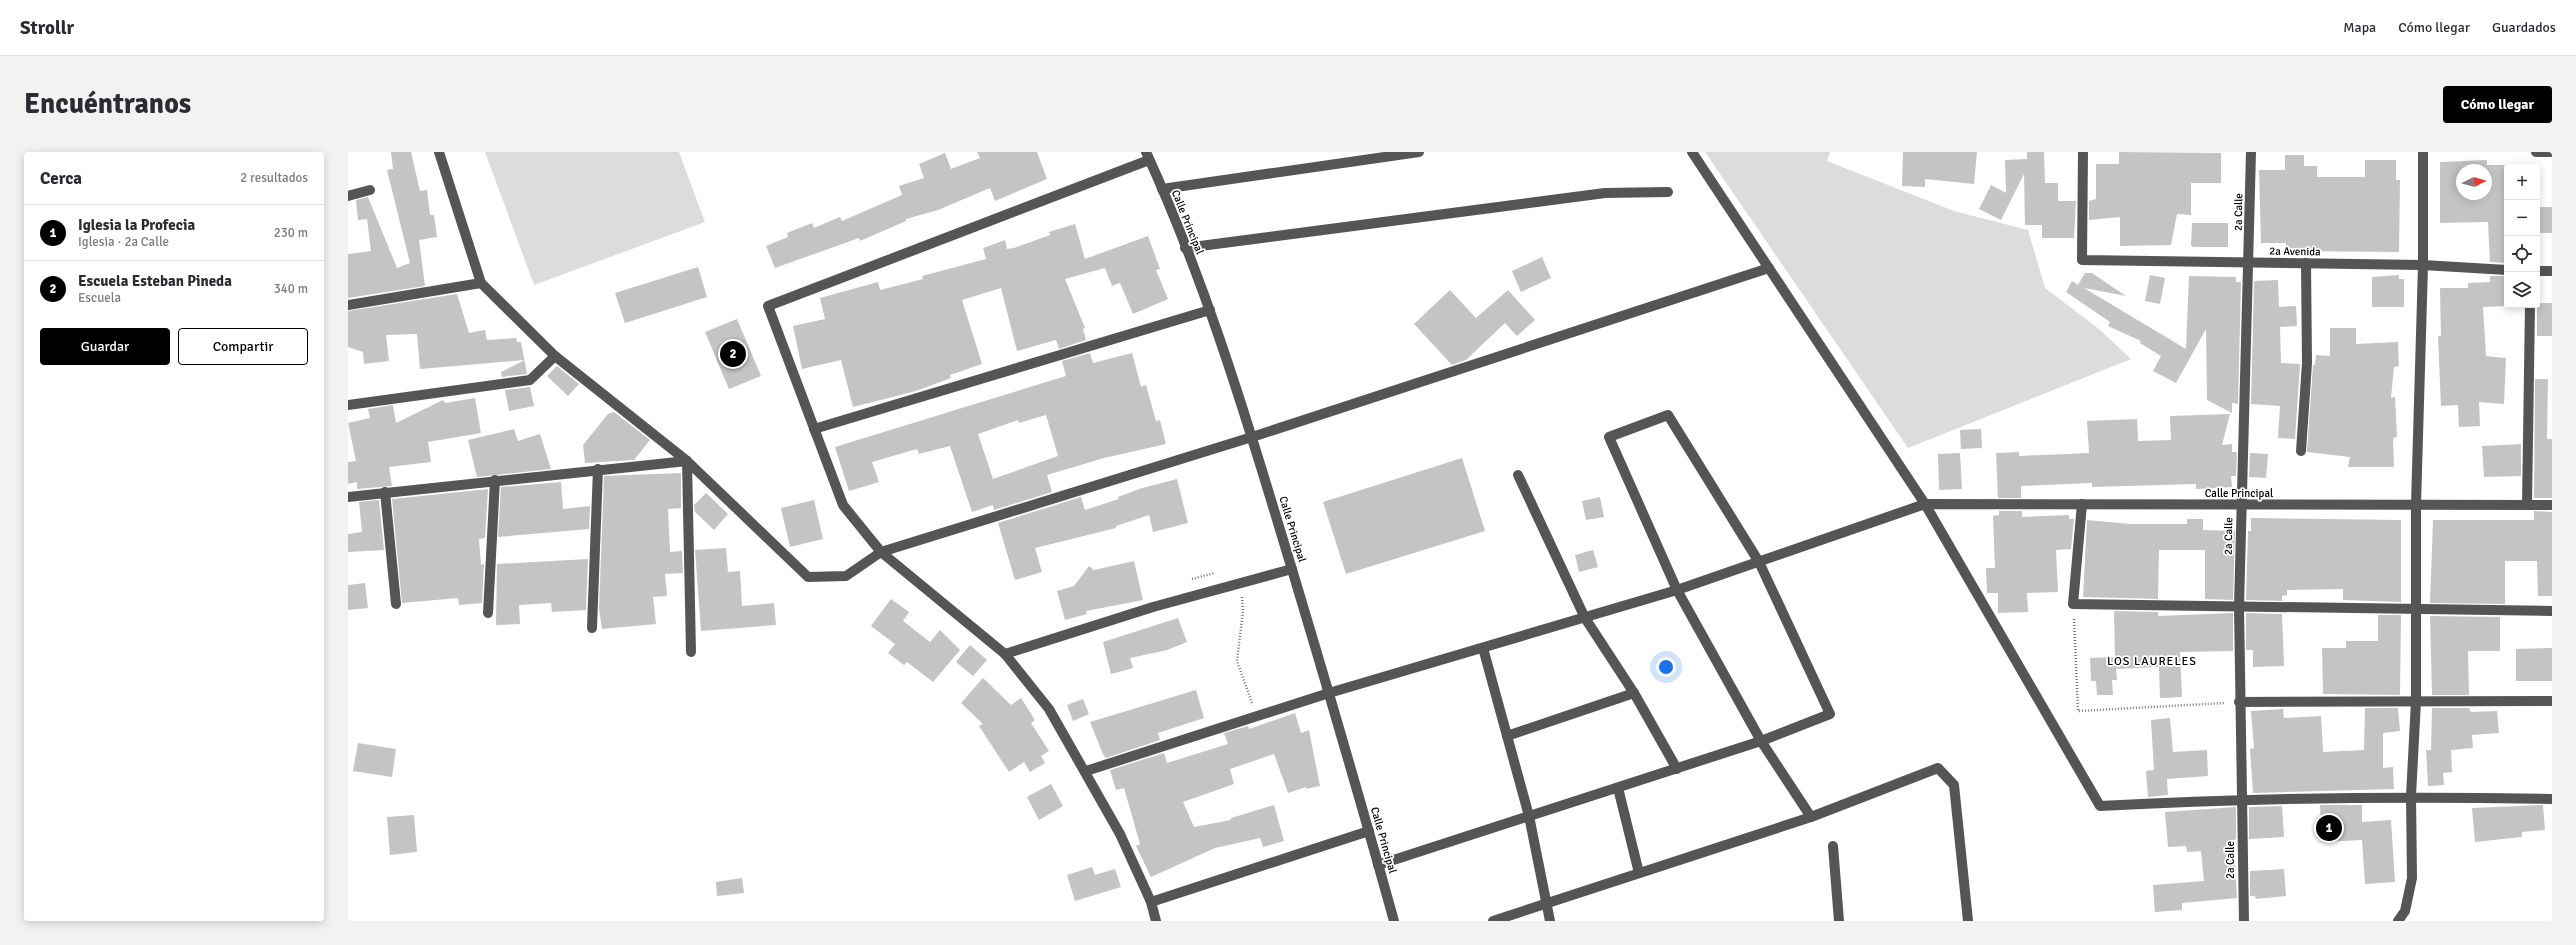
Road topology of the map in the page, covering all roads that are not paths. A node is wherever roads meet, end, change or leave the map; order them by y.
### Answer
1 (439, 152) edge
2 (1420, 152) edge
3 (1692, 152) edge
4 (2084, 152) edge
5 (2251, 152) edge
6 (2423, 152) edge
7 (2536, 152) edge
8 (2552, 152) edge
9 (1148, 156) edge
10 (1162, 189) junction
11 (370, 190) dead end
12 (1668, 192) dead end
13 (348, 196) edge
14 (1185, 248) junction
15 (2250, 263) junction
16 (2306, 263) junction
17 (2423, 265) junction
18 (1769, 268) junction
19 (2504, 270) edge
20 (2540, 271) edge
21 (2552, 271) edge
22 (481, 283) junction
23 (348, 305) edge
24 (2530, 308) edge
25 (1210, 310) junction
26 (555, 356) junction
27 (348, 405) edge
28 (814, 429) junction
29 (1252, 437) junction
30 (2301, 451) dead end
31 (687, 461) junction
32 (598, 469) junction
33 (1518, 475) dead end
34 (495, 480) junction
35 (386, 492) junction
36 (348, 497) edge
37 (1925, 504) junction
38 (2082, 504) junction
39 (2416, 505) junction
40 (2527, 505) junction
41 (2552, 505) edge
42 (2241, 506) junction
43 (881, 552) junction
44 (1759, 562) junction
45 (1292, 569) junction
46 (1677, 590) junction
47 (396, 604) dead end
48 (2239, 608) junction
49 (2416, 609) junction
50 (2552, 611) edge
51 (488, 613) dead end
52 (1585, 618) junction
53 (592, 628) dead end
54 (1483, 648) junction
55 (691, 652) dead end
56 (1005, 654) junction
57 (1329, 693) junction
58 (1634, 693) junction
59 (2416, 701) junction
60 (2552, 701) edge
61 (2239, 702) junction
62 (1507, 736) junction
63 (1761, 741) junction
64 (1677, 769) junction
65 (1086, 771) junction
66 (1618, 788) junction
67 (2411, 796) junction
68 (2242, 799) junction
69 (2552, 799) edge
70 (1529, 816) junction
71 (1811, 817) junction
72 (1369, 831) junction
73 (1833, 846) dead end
74 (1378, 865) junction
75 (1639, 873) junction
76 (1151, 902) junction
77 (1546, 904) junction
78 (1156, 921) edge
79 (1394, 921) edge
80 (1493, 921) edge
81 (1550, 921) edge
82 (1839, 921) edge
83 (1968, 921) edge
84 (2244, 921) edge
85 (2398, 921) edge

1 - 22 street
2 - 10 street
3 - 18 street
4 - 15 street, 2a Avenida
5 - 15 street, 2a Calle
6 - 17 street
7 - 8 street
9 - 10 street, Calle Principal
9 - 28 street
10 - 14 street, Calle Principal
11 - 13 street
12 - 14 street
14 - 25 street, Calle Principal
15 - 16 street, 2a Avenida
15 - 42 street, 2a Calle
16 - 17 street, 2a Avenida
16 - 30 street
17 - 19 street, 2a Avenida
17 - 39 street
18 - 29 street
18 - 37 street
20 - 21 street
22 - 23 street
22 - 26 street
24 - 40 street
25 - 28 street
25 - 29 street, Calle Principal
26 - 27 street
26 - 31 street
28 - 43 street
29 - 43 street
29 - 45 street, Calle Principal
31 - 32 street
31 - 43 street
31 - 55 street
32 - 34 street
32 - 53 street
33 - 52 street
34 - 35 street
34 - 51 street
35 - 36 street
35 - 47 street
37 - 38 street, Calle Principal
37 - 44 street, Calle Principal
37 - 68 street
38 - 42 street, Calle Principal
38 - 48 street
39 - 40 street, Calle Principal
39 - 42 street, Calle Principal
39 - 49 street
40 - 41 street, Calle Principal
42 - 48 street, 2a Calle
43 - 56 street
44 - 46 street, Calle Principal
44 - 46 street
44 - 63 street
45 - 56 street
45 - 57 street, Calle Principal
46 - 52 street, Calle Principal
46 - 63 street
48 - 49 street
48 - 61 street, 2a Calle
49 - 50 street
49 - 59 street
52 - 54 street, Calle Principal
52 - 58 street
54 - 57 street, Calle Principal
54 - 62 street
56 - 65 street
57 - 65 street, Calle Principal
57 - 72 street, Calle Principal
58 - 62 street
58 - 64 street
59 - 60 street
59 - 61 street
59 - 67 street
61 - 68 street, 2a Calle
62 - 70 street
63 - 64 street
63 - 71 street
64 - 66 street
65 - 76 street
66 - 70 street
66 - 75 street
67 - 68 street
67 - 69 street
67 - 85 street
68 - 84 street, 2a Calle
70 - 74 street
70 - 77 street
71 - 75 street
71 - 83 street
72 - 74 street, Calle Principal
72 - 76 street
73 - 82 street
74 - 79 street, Calle Principal
75 - 77 street
76 - 78 street
77 - 80 street
77 - 81 street

